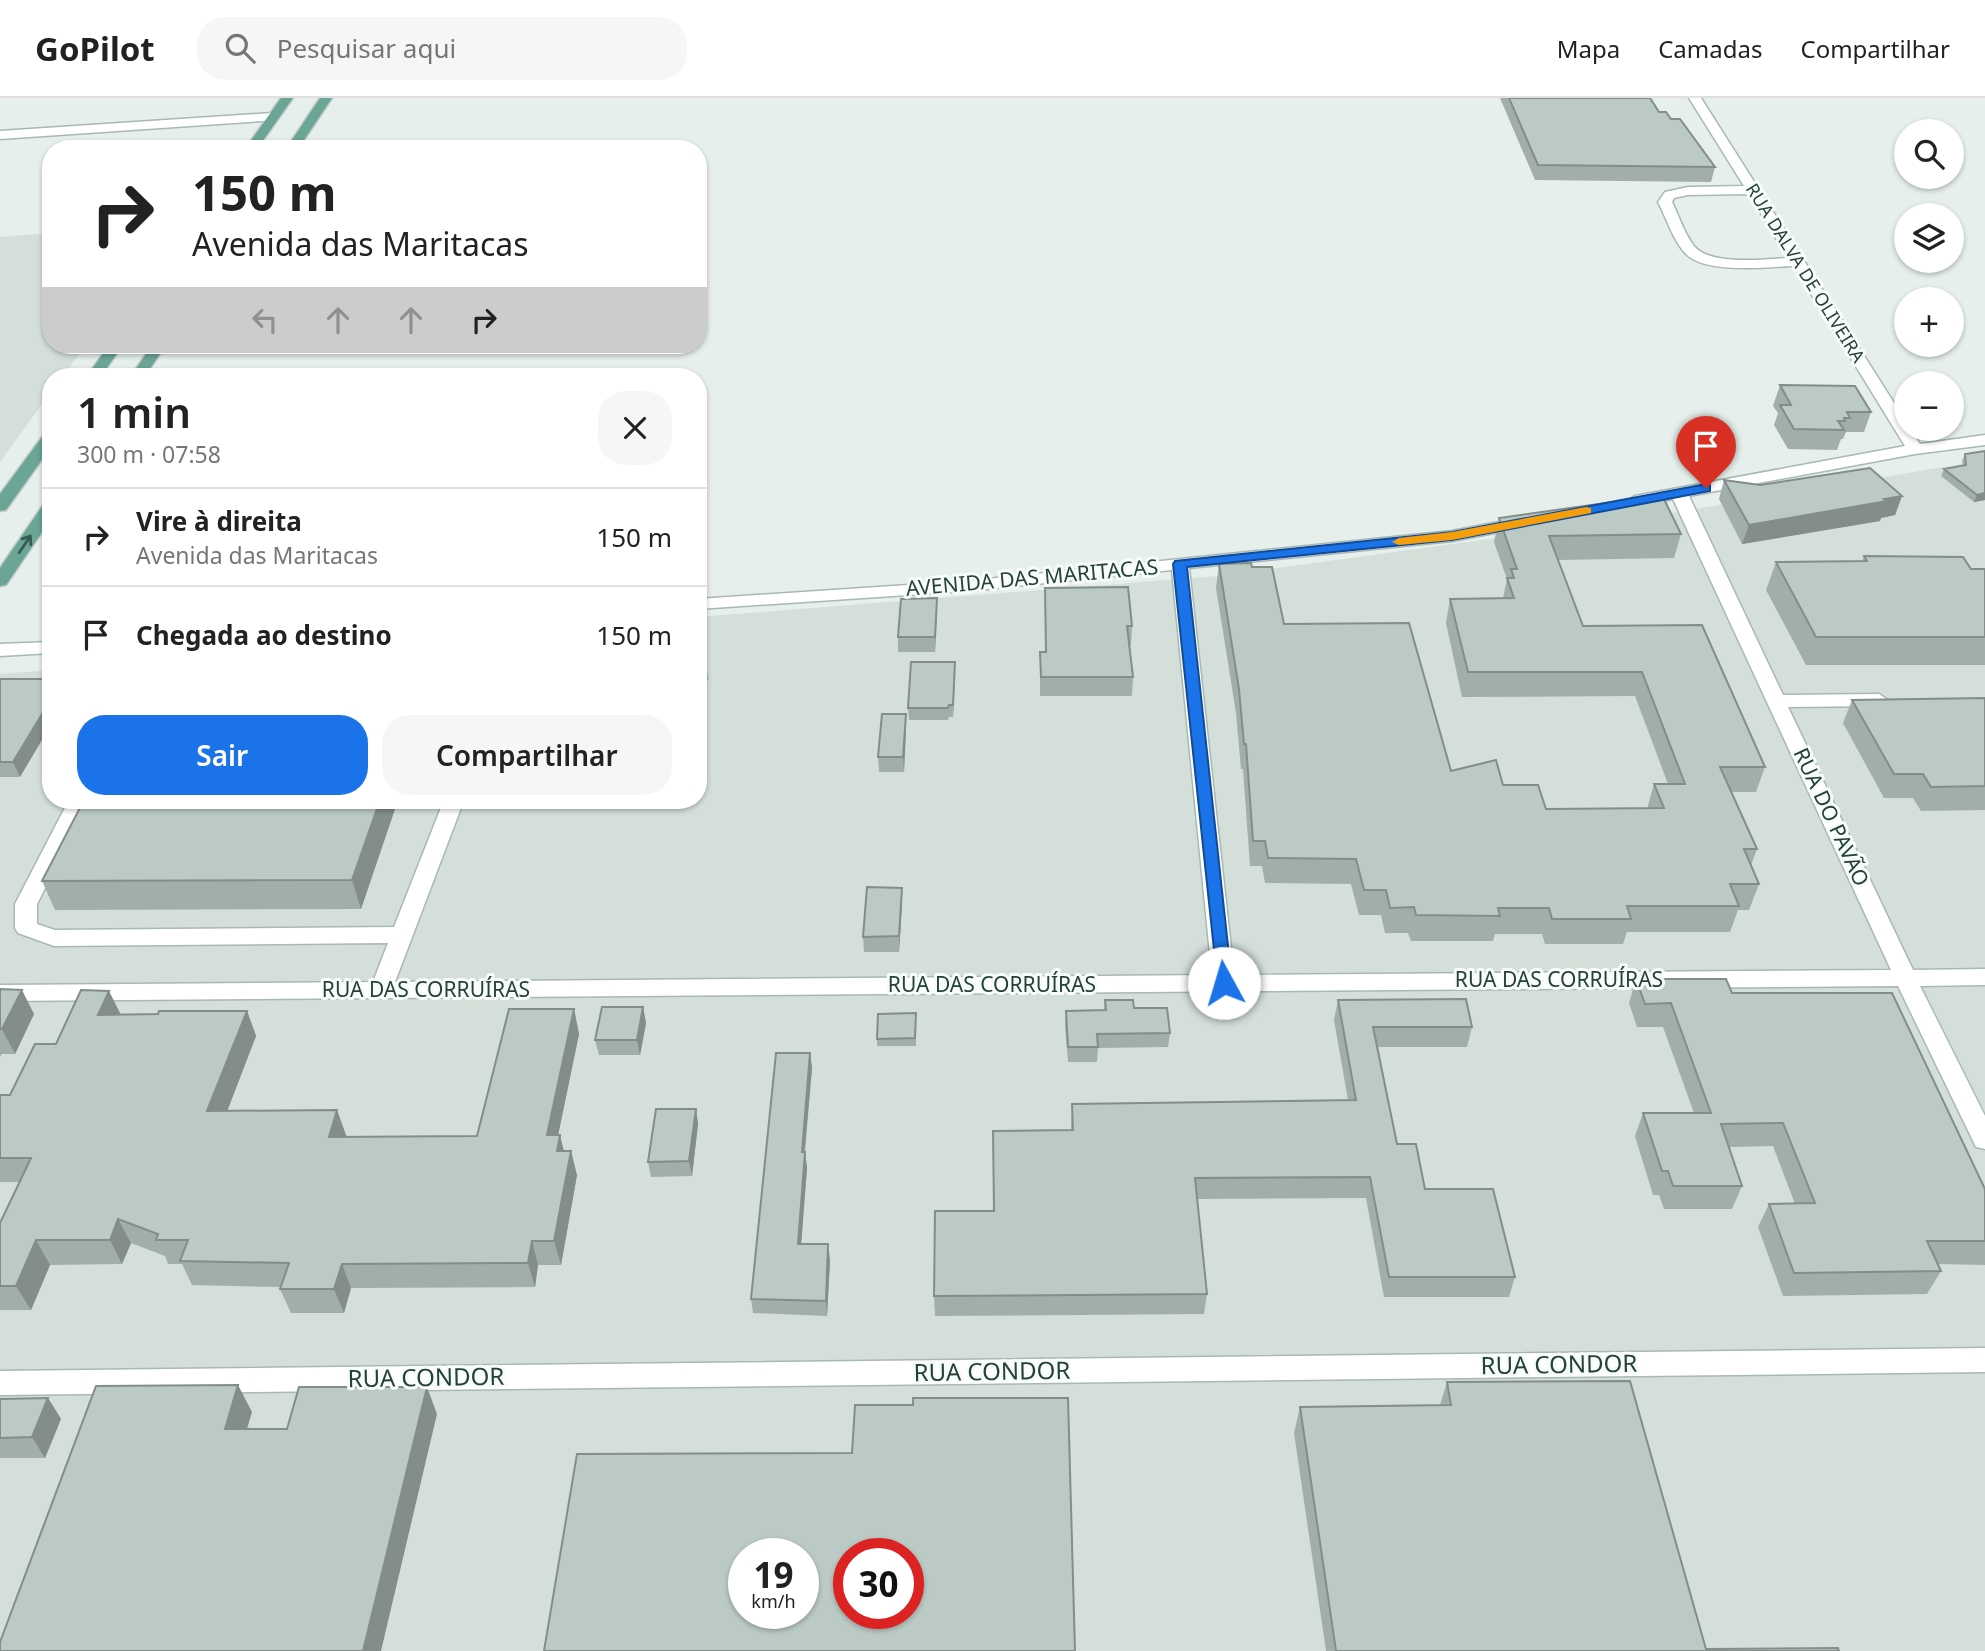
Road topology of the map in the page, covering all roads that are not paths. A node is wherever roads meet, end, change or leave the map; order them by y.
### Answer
1 (287, 98) edge
2 (326, 98) edge
3 (1695, 98) edge
4 (272, 117) junction
5 (298, 120) junction
6 (0, 135) edge
7 (257, 140) edge
8 (294, 140) edge
9 (1753, 190) junction
10 (1798, 262) junction
11 (1985, 440) edge
12 (42, 448) edge
13 (1915, 449) junction
14 (1679, 493) junction
15 (0, 506) edge
16 (1612, 506) edge
17 (1546, 518) edge
18 (42, 519) edge
19 (1180, 564) junction
20 (0, 581) edge
21 (707, 603) edge
22 (42, 648) edge
23 (0, 650) edge
24 (1901, 700) edge
25 (1776, 701) junction
26 (74, 809) edge
27 (451, 809) edge
28 (402, 935) junction
29 (1905, 977) junction
30 (1985, 977) edge
31 (1224, 983) junction
32 (381, 990) junction
33 (0, 993) edge
34 (1985, 1140) edge
35 (1985, 1360) edge
36 (0, 1383) edge

1 - 4 main road
2 - 5 main road
3 - 9 street, RUA DALVA DE OLIVEIRA
4 - 5 main road
4 - 6 street
4 - 7 main road
5 - 8 main road
9 - 10 street, RUA DALVA DE OLIVEIRA
9 - 10 street
10 - 13 street, RUA DALVA DE OLIVEIRA
11 - 13 street
12 - 15 main road
13 - 14 street
14 - 16 street
14 - 25 street, RUA DO PAVÃO
17 - 19 street, AVENIDA DAS MARITACAS
20 -> 18 main road
19 - 21 street, AVENIDA DAS MARITACAS
19 - 31 street
22 - 23 street
24 - 25 street
25 - 29 street, RUA DO PAVÃO
26 - 28 street
27 - 28 street
28 - 32 street
29 - 30 street, RUA DAS CORRUÍRAS
29 - 31 street, RUA DAS CORRUÍRAS
29 - 34 street, RUA DO PAVÃO
31 - 32 street, RUA DAS CORRUÍRAS
32 - 33 street, RUA DAS CORRUÍRAS
35 - 36 street, RUA CONDOR

